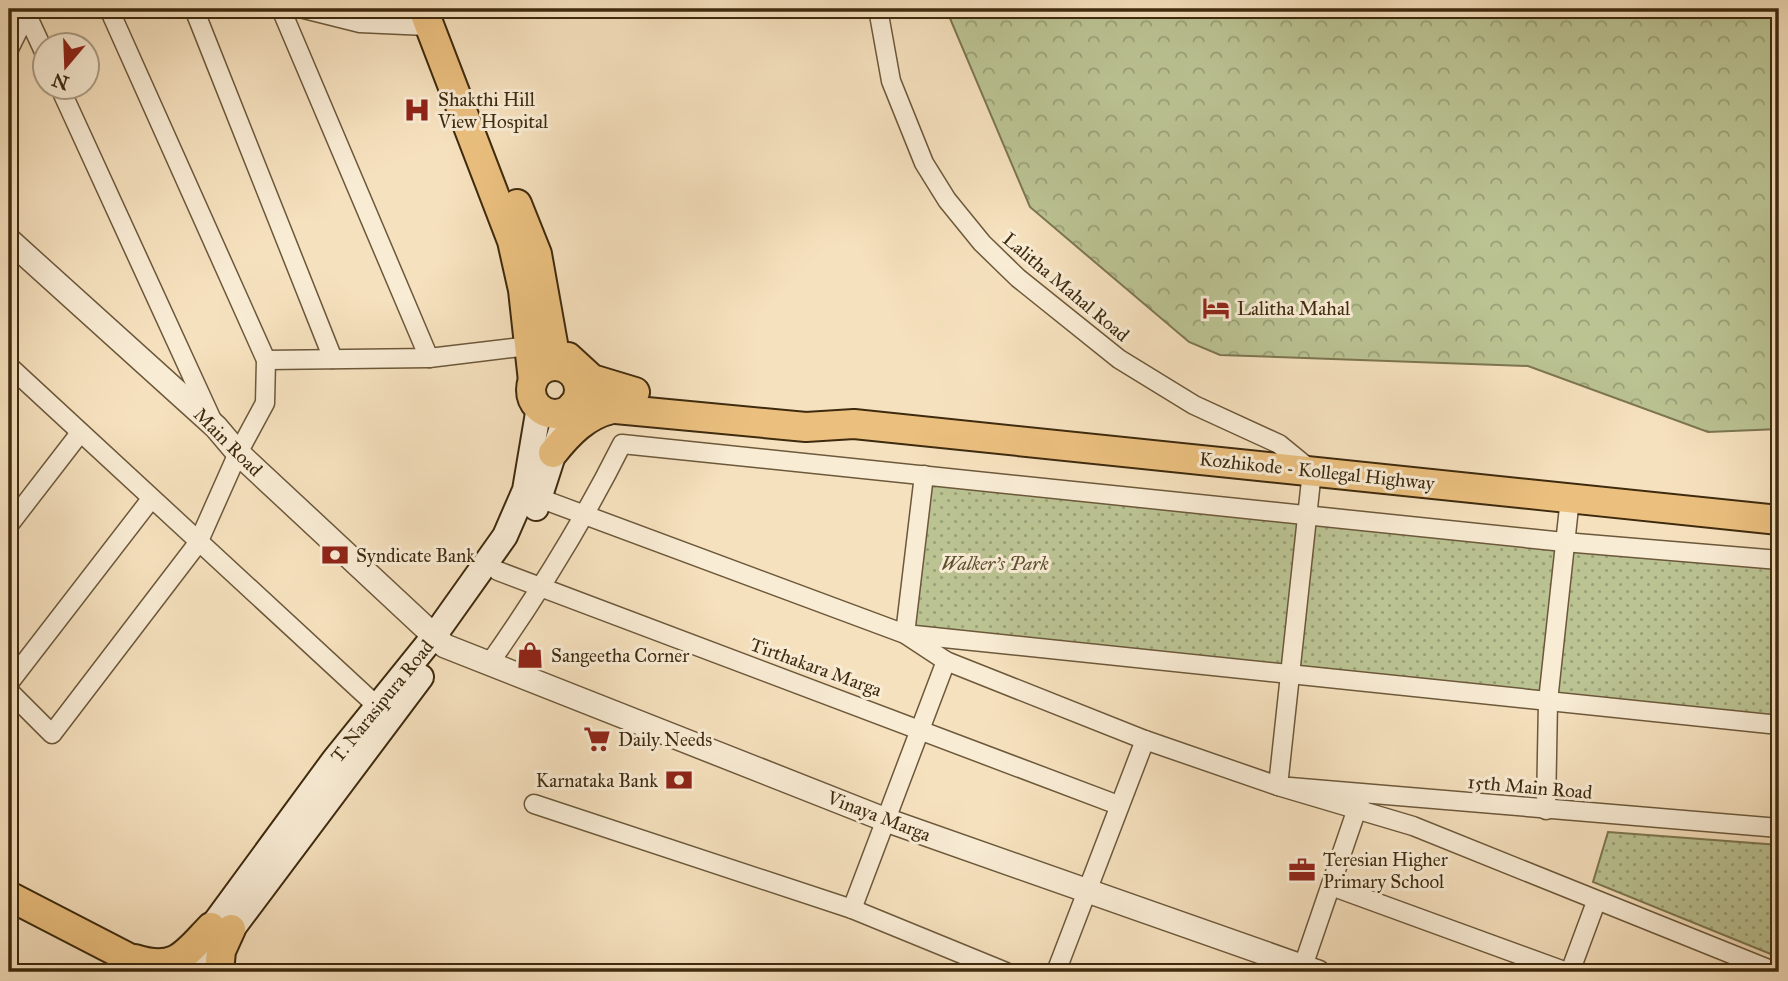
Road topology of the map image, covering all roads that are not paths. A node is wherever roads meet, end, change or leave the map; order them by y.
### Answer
1 (109, 9) edge
2 (194, 9) edge
3 (281, 9) edge
4 (304, 9) edge
5 (878, 9) edge
6 (28, 12) edge
7 (431, 14) edge
8 (36, 32) edge
9 (10, 44) edge
10 (457, 79) junction
11 (66, 102) edge
12 (9, 240) edge
13 (550, 324) junction
14 (529, 346) junction
15 (429, 358) junction
16 (333, 359) junction
17 (266, 360) junction
18 (9, 366) edge
19 (557, 366) junction
20 (536, 394) junction
21 (625, 400) junction
22 (573, 401) junction
23 (216, 427) junction
24 (80, 433) junction
25 (238, 453) junction
26 (553, 453) junction
27 (1312, 471) junction
28 (924, 475) junction
29 (539, 498) junction
30 (1570, 498) junction
31 (151, 499) junction
32 (587, 516) junction
33 (1307, 516) junction
34 (1779, 520) edge
35 (9, 525) edge
36 (1564, 542) junction
37 (198, 543) junction
38 (1779, 560) edge
39 (498, 571) junction
40 (543, 587) junction
41 (905, 634) junction
42 (440, 641) junction
43 (946, 661) junction
44 (489, 664) junction
45 (1289, 672) junction
46 (9, 683) edge
47 (9, 691) edge
48 (1548, 701) junction
49 (377, 706) junction
50 (1779, 725) edge
51 (922, 728) junction
52 (1145, 740) junction
53 (1278, 786) junction
54 (1359, 801) junction
55 (534, 804) dead end
56 (1118, 805) junction
57 (1546, 810) junction
58 (886, 820) junction
59 (1779, 828) edge
60 (1331, 886) junction
61 (1086, 890) junction
62 (9, 896) edge
63 (1595, 902) junction
64 (852, 909) junction
65 (9, 914) edge
66 (221, 928) junction
67 (114, 967) edge
68 (1307, 970) edge
69 (156, 972) edge
70 (178, 972) edge
71 (200, 972) edge
72 (219, 972) edge
73 (1006, 972) edge
74 (1056, 972) edge
75 (1568, 972) edge
76 (1776, 972) edge

1 - 17 street
2 - 16 street
3 - 15 street
4 - 7 street
5 - 27 street, Lalitha Mahal Road
6 - 8 street
6 - 9 street
7 - 10 main road
10 - 13 main road
10 - 14 main road
11 - 23 street
12 - 23 street, Main Road
13 - 19 main road
13 - 21 main road
14 - 15 street
14 - 20 main road
15 - 16 street
16 - 17 street
17 - 25 street
18 - 24 street
19 - 20 main road
19 - 22 main road
20 - 22 main road
20 - 42 main road, T. Narasipura Road
21 - 22 main road, Kozhikode - Kollegal Highway
21 - 26 main road
21 - 27 main road, Kozhikode - Kollegal Highway
22 - 26 main road, T. Narasipura Road
23 - 25 street, Main Road
24 - 31 street
24 - 35 street
25 - 37 street
25 - 42 street, Main Road
26 - 29 main road, T. Narasipura Road
27 - 30 main road, Kozhikode - Kollegal Highway
27 - 33 street
28 - 32 street
28 - 33 street
28 - 41 street
29 - 32 street
29 - 39 main road, T. Narasipura Road
30 - 34 main road, Kozhikode - Kollegal Highway
30 - 36 street
31 - 37 street
31 - 46 street
32 - 40 street
32 - 41 street
33 - 36 street
33 - 45 street
36 - 38 street
36 - 48 street
37 - 47 street
37 - 49 street
39 - 40 street, Tirthakara Marga
39 - 42 main road, T. Narasipura Road
40 - 44 street
40 - 51 street, Tirthakara Marga
41 - 43 street, 15th Main Road
41 - 45 street
42 - 44 street, Vinaya Marga
42 - 49 main road, T. Narasipura Road
42 - 66 main road, T. Narasipura Road
43 - 51 street
43 - 52 street, 15th Main Road
44 - 58 street, Vinaya Marga
45 - 48 street
45 - 53 street
48 - 50 street
48 - 57 street
49 - 66 main road, T. Narasipura Road
51 - 56 street, Tirthakara Marga
51 - 58 street
52 - 53 street, 15th Main Road
52 - 56 street
53 - 54 street, 15th Main Road
54 - 57 street, 15th Main Road
54 - 60 street
54 - 63 street
55 - 64 street
56 - 61 street
57 - 59 street, 15th Main Road
58 - 61 street, Vinaya Marga
58 - 64 street
60 - 68 street
60 - 75 street
61 - 68 street, Vinaya Marga
61 - 74 street
62 - 67 main road
63 - 75 street
63 - 76 street
64 - 73 street
65 - 67 main road
66 - 67 main road
66 - 70 main road, T. Narasipura Road
66 - 71 main road, T. Narasipura Road
66 - 72 main road
67 - 69 main road

